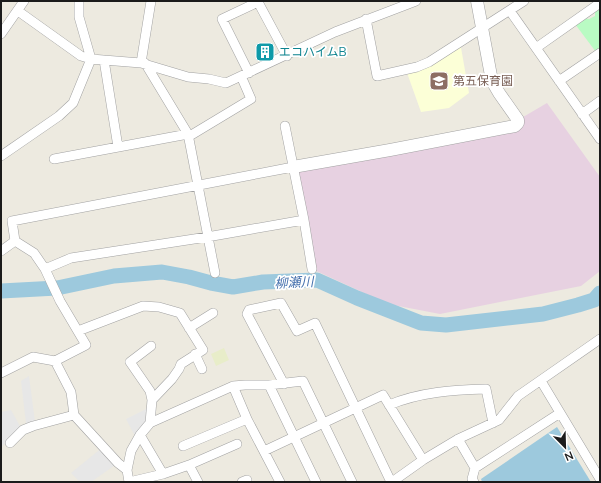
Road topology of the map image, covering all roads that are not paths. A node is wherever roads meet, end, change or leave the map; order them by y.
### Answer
1 (24, 1) edge
2 (79, 1) edge
3 (150, 1) edge
4 (416, 1) edge
5 (477, 1) edge
6 (524, 1) edge
7 (600, 3) edge
8 (18, 11) junction
9 (510, 11) junction
10 (366, 20) junction
11 (483, 28) junction
12 (1, 34) edge
13 (536, 48) junction
14 (600, 53) edge
15 (287, 56) junction
16 (91, 59) junction
17 (104, 60) junction
18 (143, 63) junction
19 (245, 74) junction
20 (559, 82) junction
21 (600, 101) edge
22 (582, 114) junction
23 (285, 126) dead end
24 (188, 136) junction
25 (600, 139) edge
26 (118, 146) junction
27 (1, 156) edge
28 (54, 159) dead end
29 (293, 167) junction
30 (197, 186) junction
31 (304, 220) junction
32 (207, 238) junction
33 (15, 241) junction
34 (1, 251) edge
35 (312, 269) dead end
36 (48, 273) junction
37 (215, 273) dead end
38 (212, 313) dead end
39 (189, 328) junction
40 (78, 331) junction
41 (600, 339) edge
42 (151, 346) dead end
43 (195, 354) junction
44 (55, 361) junction
45 (202, 369) dead end
46 (1, 373) edge
47 (541, 381) junction
48 (284, 384) junction
49 (269, 385) junction
50 (233, 386) junction
51 (152, 400) junction
52 (389, 405) junction
53 (355, 408) junction
54 (560, 413) junction
55 (74, 415) junction
56 (248, 419) junction
57 (150, 423) junction
58 (493, 423) junction
59 (324, 424) junction
60 (140, 434) junction
61 (295, 437) junction
62 (458, 439) junction
63 (10, 443) dead end
64 (237, 444) dead end
65 (183, 446) dead end
66 (264, 451) junction
67 (423, 460) junction
68 (189, 465) junction
69 (475, 468) junction
70 (127, 470) junction
71 (163, 474) junction
72 (600, 479) edge
73 (129, 482) edge
74 (198, 482) edge
75 (280, 482) edge
76 (316, 482) edge
77 (352, 482) edge
78 (392, 482) edge
79 (474, 482) edge

1 - 8 street
2 - 16 street
3 - 18 street
4 - 10 street
5 - 11 street
6 - 9 street
7 - 13 street
8 - 12 street
8 - 16 street
9 - 11 street
9 - 13 street
10 - 11 street
10 - 15 street
11 - 29 street
13 - 20 street
14 - 20 street
15 - 19 street
15 - 19 street
16 - 17 street
16 - 27 street
17 - 18 street
17 - 26 street
18 - 19 street
18 - 24 street
19 - 24 street
20 - 22 street
21 - 22 street
22 - 25 street
23 - 29 street
24 - 26 street
24 - 30 street
26 - 28 street
29 - 30 street
29 - 31 street
30 - 32 street
30 - 33 street
31 - 32 street
31 - 35 street
32 - 36 street
32 - 37 street
33 - 34 street
33 - 36 street
36 - 40 street
38 - 39 street
39 - 40 street
39 - 43 street
40 - 44 street
41 - 47 street
42 - 51 street
43 - 45 street
43 - 51 street
44 - 46 street
44 - 55 street
47 - 54 street
47 - 58 street
48 - 49 street
48 - 53 street
48 - 59 street
49 - 50 street
49 - 61 street
50 - 56 street
50 - 57 street
51 - 57 street
52 - 53 street
52 - 58 street
52 - 67 street
53 - 59 street
53 - 78 street
54 - 69 street
54 - 72 street
55 - 63 street
55 - 70 street
56 - 65 street
56 - 66 street
57 - 60 street
58 - 62 street
59 - 61 street
59 - 77 street
60 - 70 street
60 - 71 street
61 - 66 street
61 - 76 street
62 - 67 street
62 - 69 street
64 - 68 street
66 - 75 street
67 - 78 street
68 - 71 street
68 - 74 street
69 - 79 street
70 - 73 street
71 - 73 street

